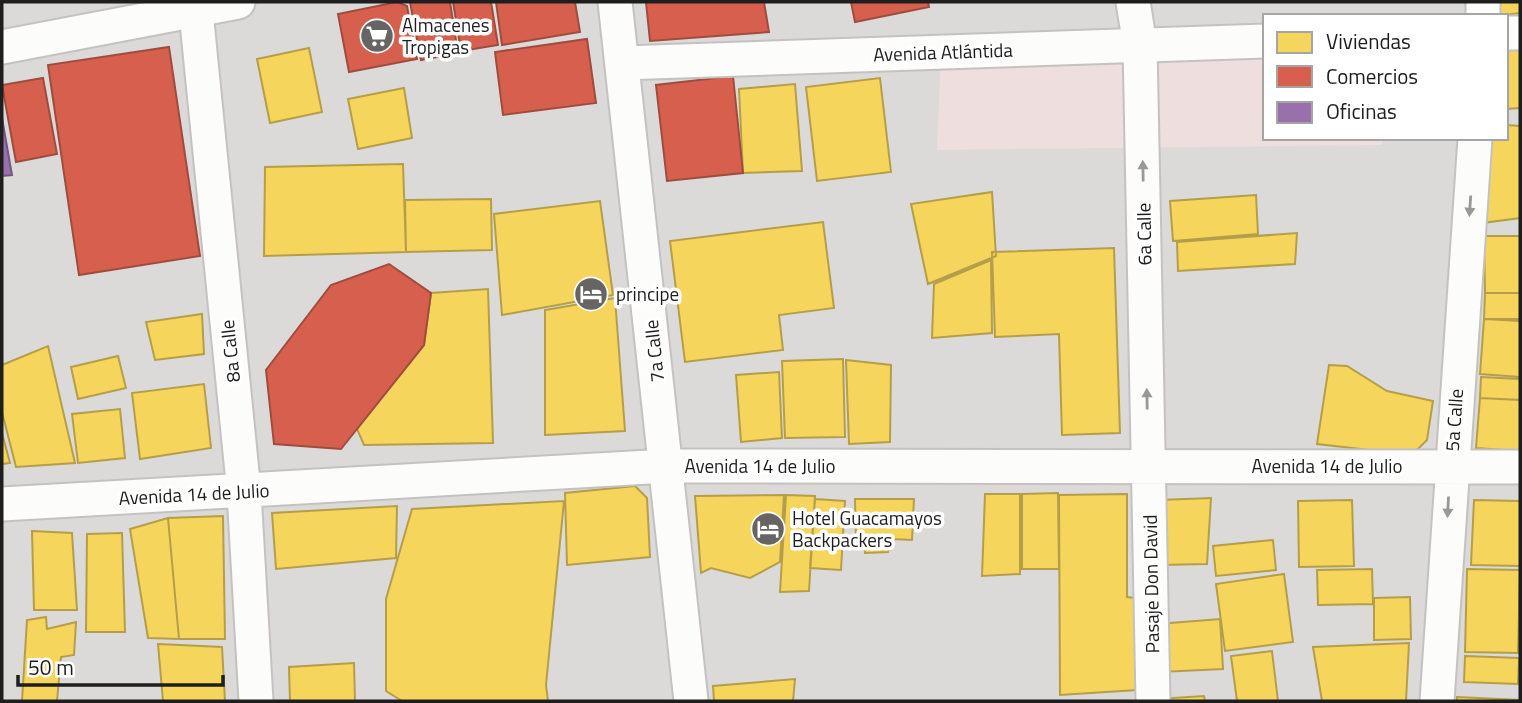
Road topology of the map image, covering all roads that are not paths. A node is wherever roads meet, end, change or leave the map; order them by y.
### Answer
1 (238, 2) edge
2 (615, 2) edge
3 (1133, 2) edge
4 (196, 5) edge
5 (1263, 41) edge
6 (1140, 45) junction
7 (2, 47) edge
8 (622, 63) junction
9 (1475, 140) edge
10 (667, 466) junction
11 (1451, 466) junction
12 (1149, 467) junction
13 (1520, 467) edge
14 (244, 492) junction
15 (2, 504) edge
16 (256, 701) edge
17 (691, 701) edge
18 (1153, 701) edge
19 (1437, 701) edge

1 - 4 street
2 - 8 street, 7a Calle
3 - 6 street, 6a Calle
4 - 7 street
4 - 14 street, 8a Calle
5 - 6 street, Avenida Atlántida
6 - 8 street, Avenida Atlántida
12 -> 6 street, 6a Calle
8 - 10 street, 7a Calle
9 -> 11 street, 5a Calle
10 - 12 street, Avenida 14 de Julio
10 - 14 street, Avenida 14 de Julio
10 - 17 street, 7a Calle
11 - 12 street, Avenida 14 de Julio
11 - 13 street, Avenida 14 de Julio
11 -> 19 street, 5a Calle
12 - 18 street, Pasaje Don David
14 - 15 street, Avenida 14 de Julio
14 - 16 street, 8a Calle

